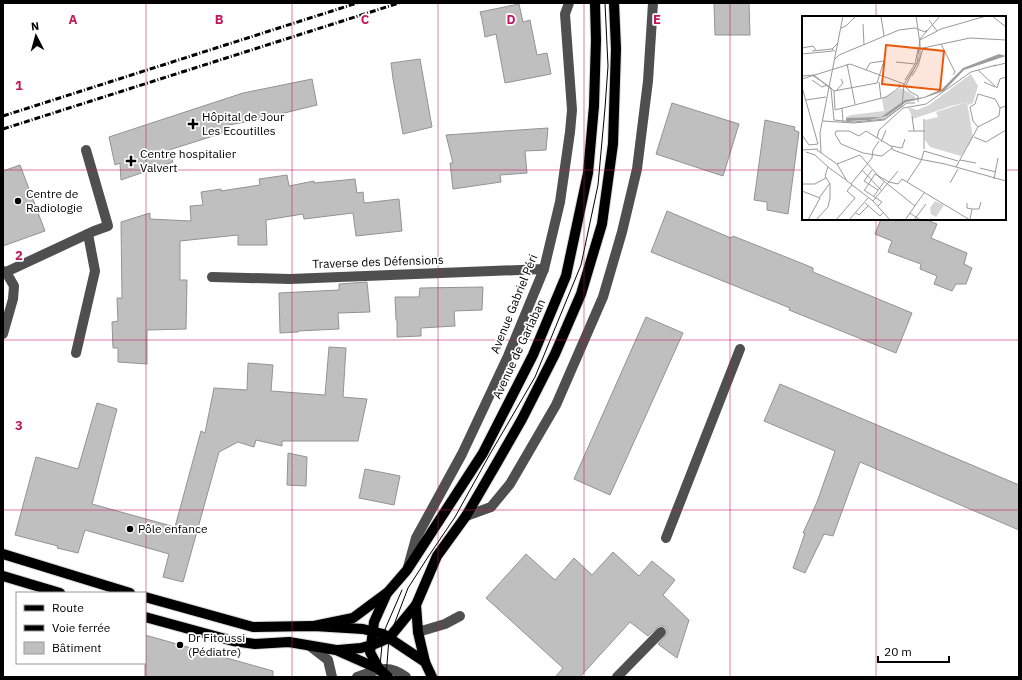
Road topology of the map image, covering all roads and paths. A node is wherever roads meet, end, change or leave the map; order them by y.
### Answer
1 (570, 3) edge
2 (595, 3) edge
3 (614, 3) edge
4 (653, 3) edge
5 (86, 150) dead end
6 (88, 234) junction
7 (544, 270) junction
8 (4, 271) edge
9 (212, 277) dead end
10 (3, 334) edge
11 (740, 348) dead end
12 (76, 352) dead end
13 (466, 516) junction
14 (666, 538) dead end
15 (3, 554) edge
16 (407, 570) junction
17 (3, 576) edge
18 (57, 592) edge
19 (127, 592) edge
20 (388, 592) junction
21 (146, 597) edge
22 (416, 605) junction
23 (460, 616) dead end
24 (146, 617) edge
25 (314, 626) junction
26 (373, 632) junction
27 (418, 632) junction
28 (661, 632) dead end
29 (389, 638) junction
30 (310, 646) junction
31 (371, 646) junction
32 (336, 650) junction
33 (379, 669) junction
34 (429, 670) edge
35 (332, 677) edge
36 (357, 677) edge
37 (388, 677) edge
38 (406, 677) edge
39 (617, 677) edge

1 - 7 street, Avenue Gabriel Péri
2 - 16 main road, Avenue de Garlaban
3 - 13 main road
4 - 13 street
5 - 6 street
6 - 8 street
6 - 12 street
7 - 9 street, Traverse des Défensions
7 - 16 street, Avenue Gabriel Péri
8 - 10 street
11 - 14 street
13 - 22 main road
15 - 19 main road
16 - 20 main road, Avenue de Garlaban
17 - 18 main road
20 - 25 main road, Avenue de Garlaban
20 - 26 main road
21 - 25 main road
22 - 27 main road
22 - 29 main road
23 - 27 street
24 - 30 main road
25 - 26 main road
26 - 29 main road
26 - 31 main road
27 - 34 main road
28 - 39 street
29 - 31 main road
29 - 34 main road
30 - 32 main road
30 - 35 street
31 - 32 main road
31 - 33 main road
32 - 33 main road
33 - 36 street
33 - 37 main road
33 - 38 street

